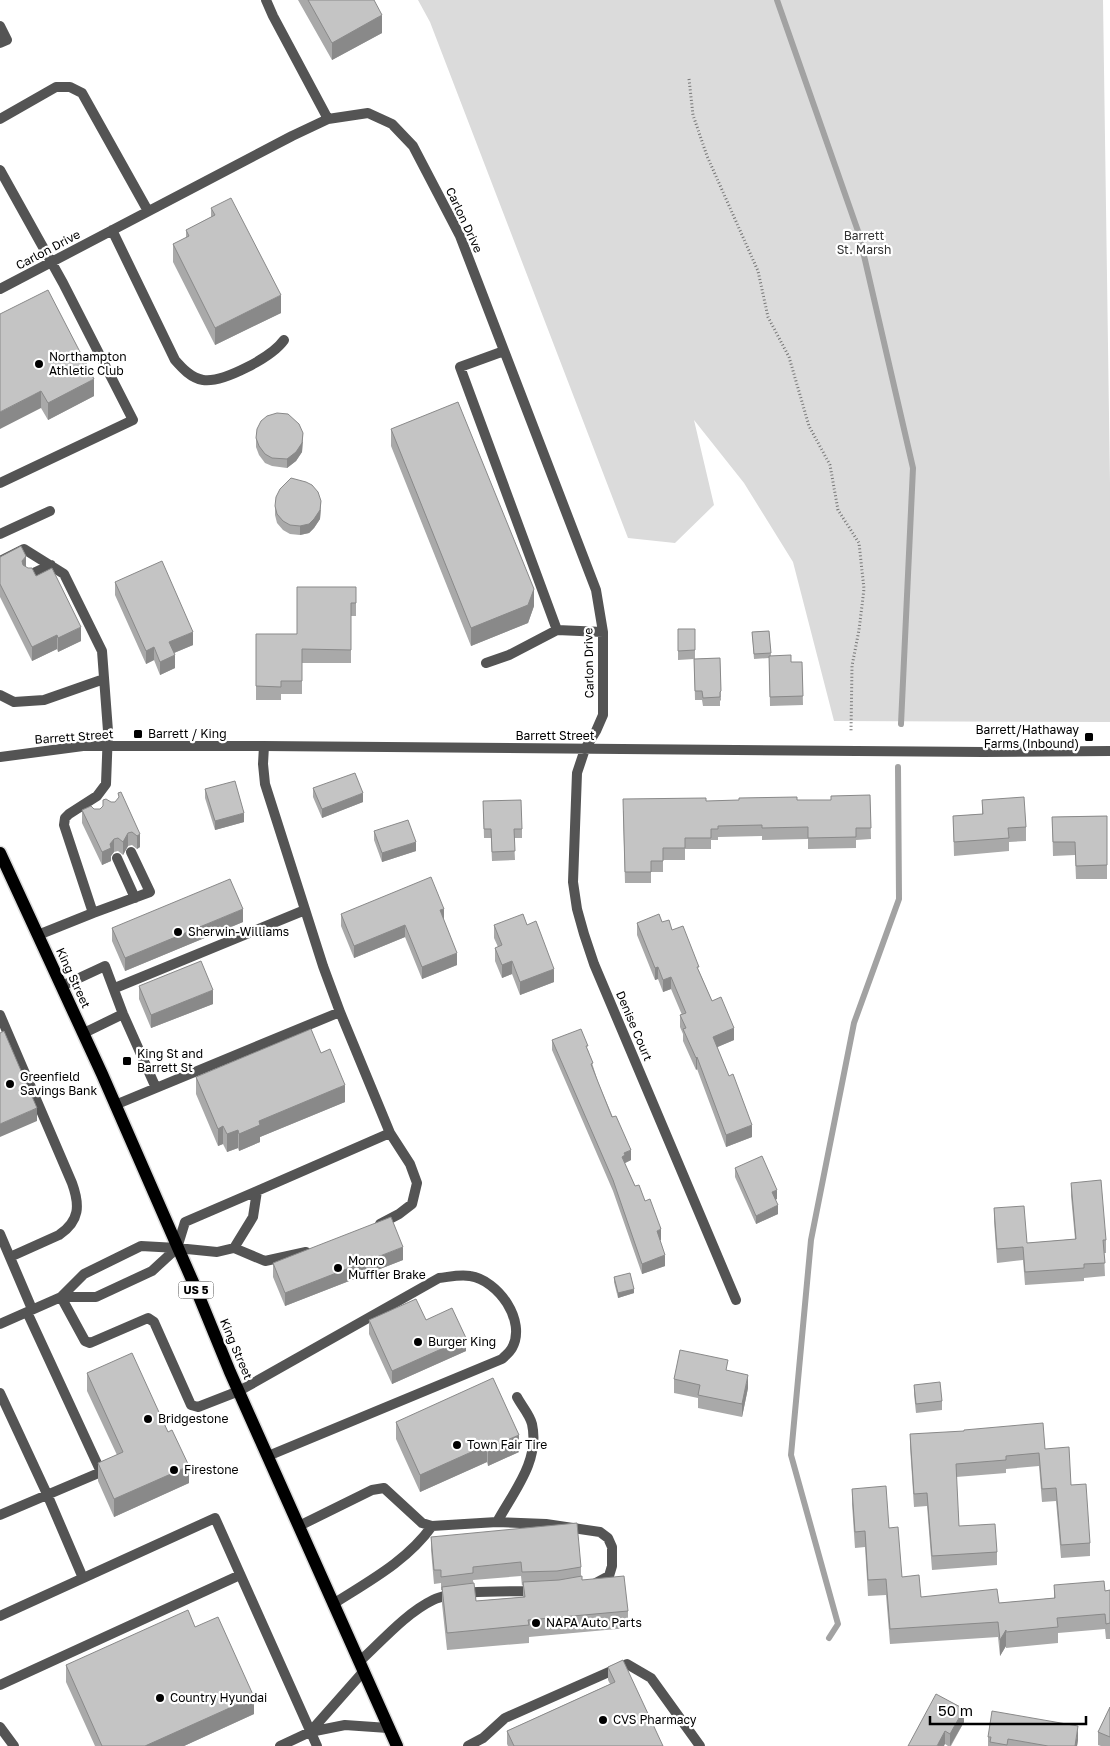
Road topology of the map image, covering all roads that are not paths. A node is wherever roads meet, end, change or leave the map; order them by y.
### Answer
1 (266, 0) edge
2 (0, 26) edge
3 (0, 43) edge
4 (328, 119) junction
5 (0, 120) edge
6 (0, 170) edge
7 (148, 211) junction
8 (112, 230) junction
9 (52, 262) junction
10 (0, 289) edge
11 (284, 340) dead end
12 (504, 351) junction
13 (0, 483) edge
14 (50, 511) dead end
15 (0, 534) edge
16 (0, 561) edge
17 (51, 565) junction
18 (29, 575) edge
19 (557, 630) junction
20 (603, 632) junction
21 (486, 663) dead end
22 (104, 679) junction
23 (0, 695) edge
24 (108, 746) junction
25 (264, 746) junction
26 (584, 749) junction
27 (1110, 751) edge
28 (0, 757) edge
29 (103, 789) junction
30 (109, 802) edge
31 (131, 852) dead end
32 (0, 853) edge
33 (117, 858) dead end
34 (135, 898) junction
35 (304, 910) junction
36 (93, 913) junction
37 (38, 934) junction
38 (62, 986) junction
39 (114, 988) junction
40 (340, 1012) junction
41 (123, 1014) junction
42 (0, 1015) edge
43 (84, 1033) junction
44 (156, 1088) junction
45 (115, 1105) junction
46 (390, 1133) junction
47 (257, 1191) junction
48 (372, 1227) edge
49 (0, 1234) edge
50 (177, 1248) junction
51 (234, 1248) junction
52 (316, 1248) edge
53 (10, 1257) junction
54 (61, 1297) junction
55 (736, 1300) dead end
56 (29, 1310) junction
57 (0, 1324) edge
58 (239, 1391) junction
59 (0, 1393) edge
60 (517, 1397) dead end
61 (268, 1456) junction
62 (47, 1494) junction
63 (0, 1515) edge
64 (497, 1522) junction
65 (298, 1526) junction
66 (432, 1526) junction
67 (240, 1575) junction
68 (83, 1578) junction
69 (584, 1586) edge
70 (543, 1591) edge
71 (333, 1604) junction
72 (0, 1616) edge
73 (361, 1667) junction
74 (0, 1685) edge
75 (0, 1728) edge
76 (388, 1728) junction
77 (310, 1732) junction
78 (485, 1742) edge
79 (14, 1746) edge
80 (280, 1746) edge
81 (317, 1746) edge
82 (397, 1746) edge
83 (468, 1746) edge
84 (700, 1746) edge

1 - 4 street
2 - 3 street
4 - 7 street, Carlon Drive
4 - 12 street, Carlon Drive
5 - 7 street
6 - 9 street
7 - 8 street, Carlon Drive
8 - 9 street, Carlon Drive
8 - 11 street
9 - 10 street, Carlon Drive
9 - 13 street
12 - 19 street
12 - 20 street, Carlon Drive
14 - 15 street
16 - 17 street
17 - 18 street
17 - 22 street
19 - 20 street
19 - 21 street
20 - 26 street, Carlon Drive
22 - 23 street
22 - 24 street
24 - 25 street, Barrett Street
24 - 28 street, Barrett Street
24 - 29 street
25 - 26 street, Barrett Street
25 - 35 street
26 - 27 street, Barrett Street
26 - 55 street, Denise Court
29 - 30 street
29 - 36 street
31 - 34 street
32 - 37 main road, King Street / US 5
33 - 34 street
34 - 36 street
35 - 39 street
35 - 40 street
36 - 37 street
37 - 38 main road, King Street / US 5
38 - 39 street
38 - 43 main road, King Street / US 5
39 - 41 street
40 - 44 street
40 - 46 street
41 - 43 street
41 - 44 street
42 - 53 street
43 - 45 main road, King Street / US 5
44 - 45 street
45 - 50 main road, King Street / US 5
46 - 47 street
46 - 48 street
47 - 50 street
47 - 51 street
49 - 53 street
50 - 51 street
50 - 54 street
50 - 54 street
50 - 58 main road, King Street / US 5
51 - 52 street
53 - 56 street
54 - 56 street
54 - 58 street
56 - 57 street
56 - 62 street
58 - 61 main road, King Street / US 5
58 - 61 street
59 - 62 street
60 - 64 street
61 - 65 main road, King Street / US 5
62 - 63 street
62 - 68 street
64 - 66 street
64 - 69 street
65 - 66 street
65 - 71 main road, King Street / US 5
66 - 71 street
67 - 68 street
67 - 74 street
67 - 77 street
68 - 72 street
70 - 73 street
71 - 73 main road, King Street / US 5
73 - 76 main road, King Street / US 5
73 - 77 street
75 - 79 street
76 - 77 street
76 - 82 main road, King Street / US 5
77 - 80 street
77 - 81 street
78 - 83 street
78 - 84 street

